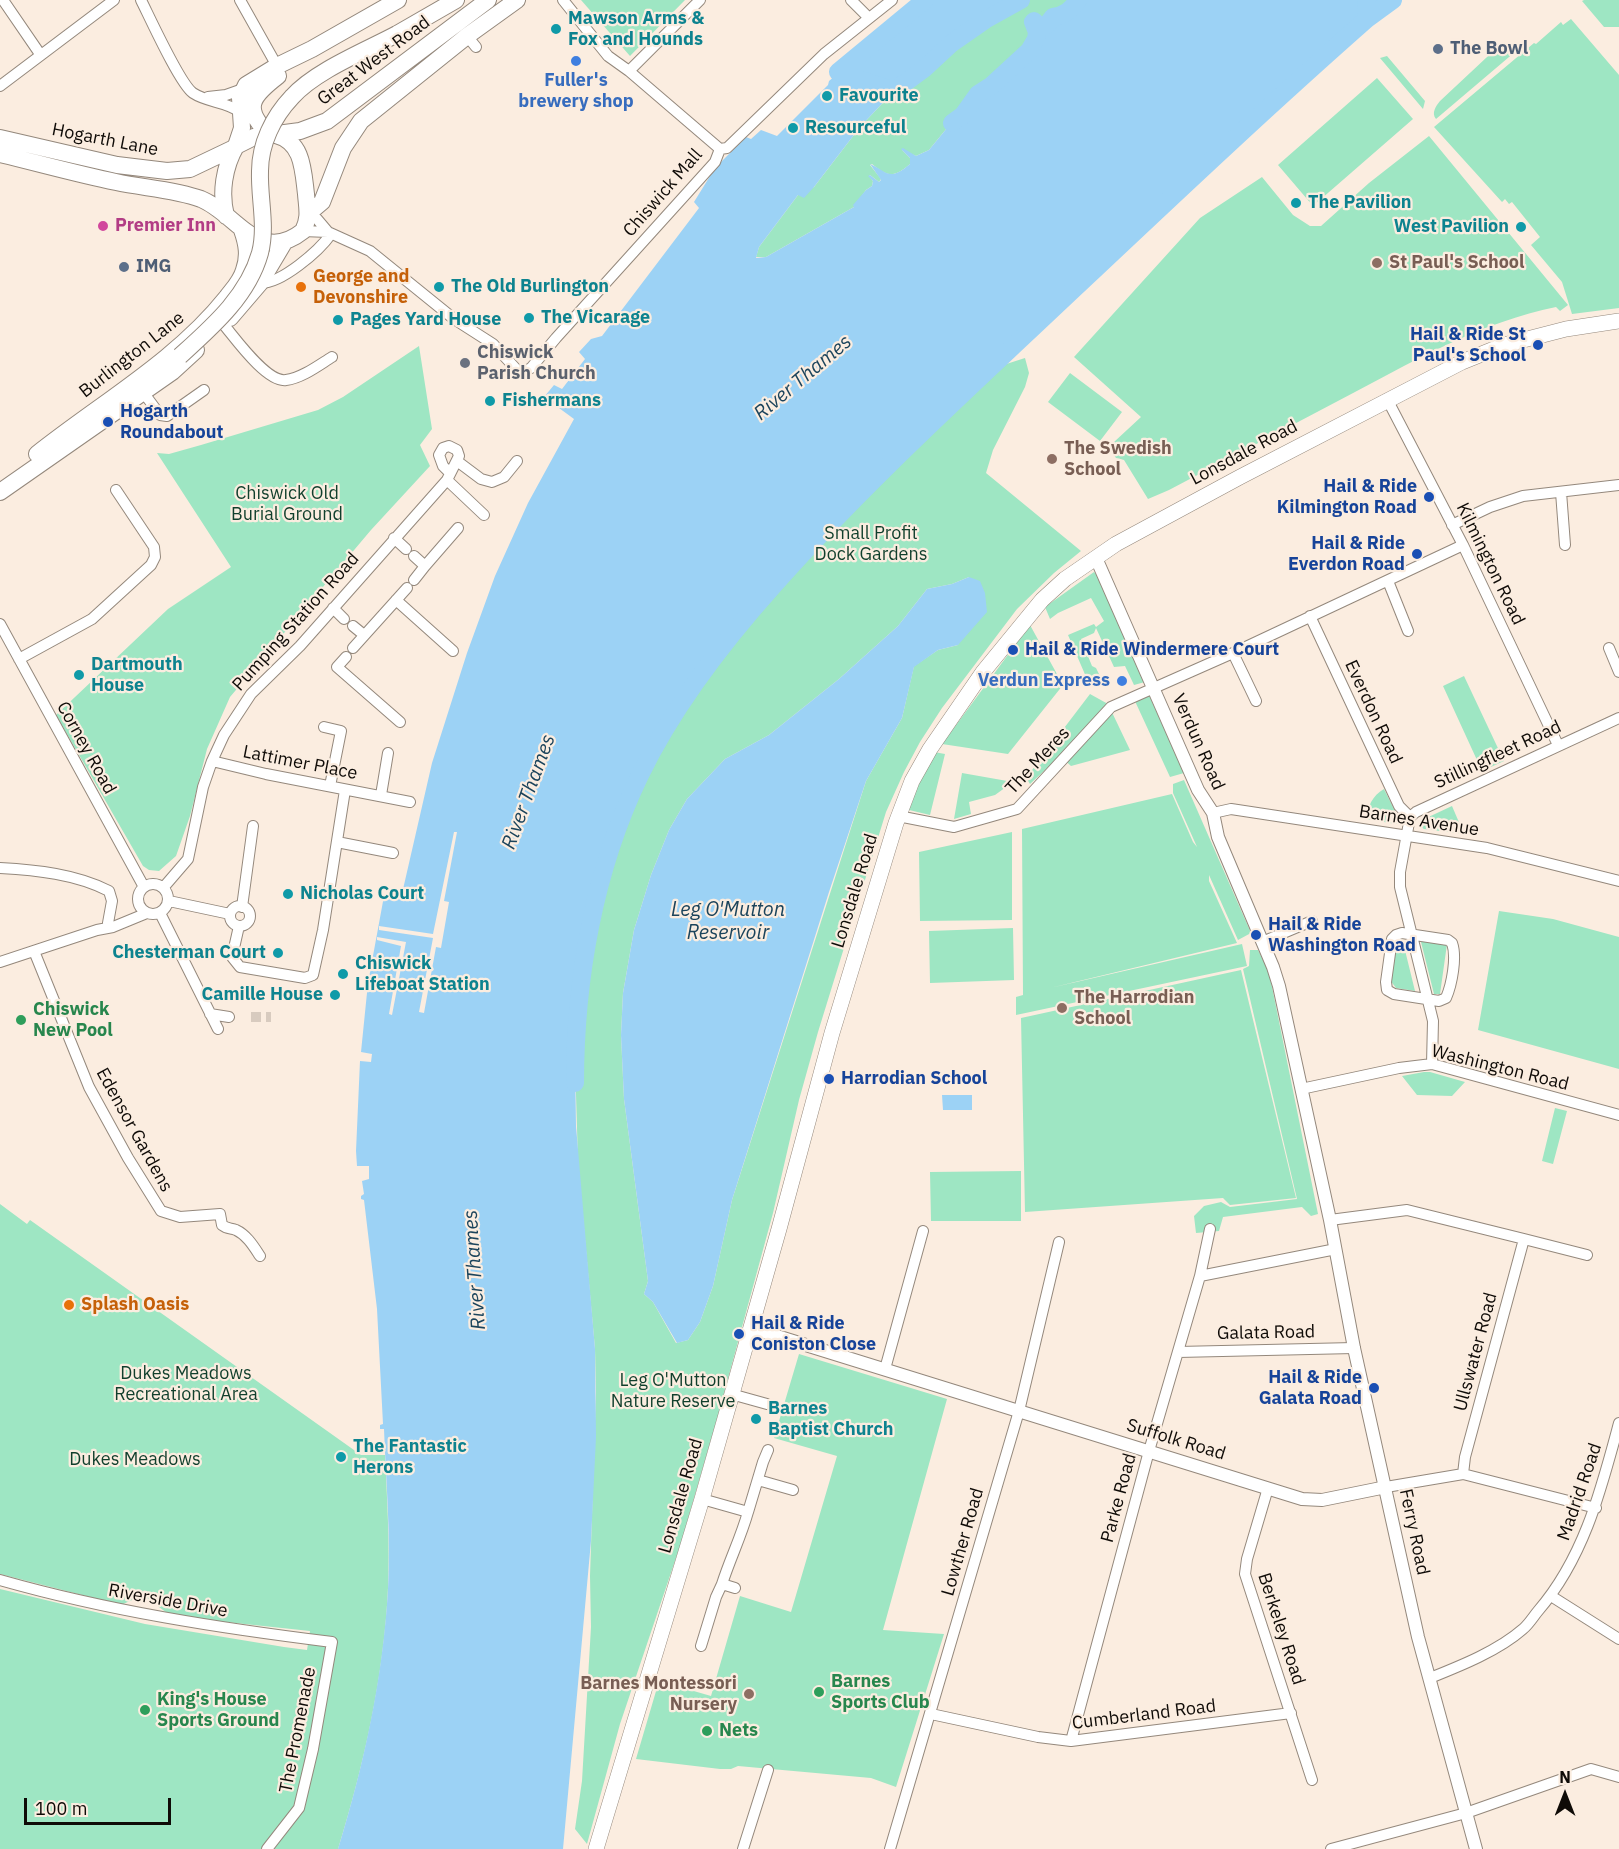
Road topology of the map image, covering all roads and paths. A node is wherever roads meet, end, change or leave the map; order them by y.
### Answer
1 (3, 0) edge
2 (114, 0) edge
3 (141, 0) edge
4 (240, 0) edge
5 (398, 0) edge
6 (456, 0) edge
7 (488, 0) edge
8 (517, 0) edge
9 (563, 0) edge
10 (700, 0) edge
11 (851, 0) edge
12 (892, 0) edge
13 (869, 18) junction
14 (312, 49) junction
15 (40, 54) junction
16 (277, 66) junction
17 (629, 71) junction
18 (0, 86) edge
19 (243, 89) junction
20 (205, 98) junction
21 (240, 112) junction
22 (273, 135) junction
23 (0, 138) edge
24 (235, 147) junction
25 (720, 148) junction
26 (0, 154) edge
27 (309, 214) junction
28 (226, 216) junction
29 (242, 230) junction
30 (303, 231) junction
31 (329, 233) junction
32 (285, 241) junction
33 (260, 283) junction
34 (1619, 321) edge
35 (224, 325) junction
36 (332, 357) dead end
37 (204, 390) dead end
38 (143, 392) junction
39 (1387, 399) junction
40 (40, 452) junction
41 (457, 461) junction
42 (517, 461) dead end
43 (448, 477) junction
44 (1619, 485) edge
45 (0, 486) edge
46 (116, 490) dead end
47 (1561, 492) junction
48 (484, 515) dead end
49 (1452, 525) junction
50 (458, 528) dead end
51 (394, 538) junction
52 (1564, 544) dead end
53 (1463, 545) junction
54 (1095, 558) junction
55 (425, 566) junction
56 (1388, 581) junction
57 (396, 600) junction
58 (333, 608) junction
59 (1310, 616) junction
60 (0, 624) edge
61 (1408, 632) dead end
62 (364, 634) junction
63 (1609, 648) dead end
64 (453, 651) dead end
65 (1233, 653) junction
66 (19, 658) junction
67 (1619, 672) edge
68 (1154, 689) junction
69 (1256, 701) dead end
70 (1619, 718) edge
71 (400, 722) dead end
72 (324, 727) dead end
73 (1558, 745) junction
74 (388, 753) dead end
75 (212, 761) junction
76 (330, 786) junction
77 (345, 790) junction
78 (381, 795) junction
79 (410, 802) dead end
80 (1213, 813) junction
81 (898, 816) junction
82 (1410, 817) junction
83 (253, 826) dead end
84 (1407, 835) junction
85 (337, 842) junction
86 (393, 853) dead end
87 (0, 868) edge
88 (1619, 881) edge
89 (144, 887) junction
90 (163, 888) junction
91 (169, 901) junction
92 (112, 906) junction
93 (242, 907) junction
94 (143, 909) junction
95 (160, 913) junction
96 (230, 914) junction
97 (123, 917) junction
98 (1312, 921) dead end
99 (106, 926) junction
100 (239, 926) junction
101 (1410, 934) junction
102 (1262, 942) junction
103 (34, 951) junction
104 (0, 962) edge
105 (1428, 999) junction
106 (210, 1014) junction
107 (229, 1017) dead end
108 (218, 1029) dead end
109 (1432, 1064) junction
110 (1301, 1089) junction
111 (1619, 1115) edge
112 (1330, 1220) junction
113 (1210, 1229) dead end
114 (923, 1231) dead end
115 (1524, 1239) junction
116 (1059, 1242) dead end
117 (1336, 1249) junction
118 (1587, 1255) dead end
119 (260, 1256) dead end
120 (1200, 1275) junction
121 (751, 1328) junction
122 (1354, 1348) junction
123 (1179, 1352) junction
124 (885, 1370) junction
125 (731, 1394) junction
126 (767, 1404) dead end
127 (1019, 1411) junction
128 (1619, 1423) edge
129 (768, 1450) dead end
130 (1149, 1451) junction
131 (1463, 1474) junction
132 (758, 1480) junction
133 (1386, 1487) junction
134 (1268, 1488) junction
135 (793, 1490) dead end
136 (702, 1499) junction
137 (1596, 1508) junction
138 (748, 1512) junction
139 (0, 1580) edge
140 (722, 1584) junction
141 (735, 1588) dead end
142 (1551, 1596) junction
143 (1619, 1639) edge
144 (332, 1642) joint
145 (701, 1646) dead end
146 (1430, 1678) junction
147 (1291, 1713) junction
148 (931, 1714) junction
149 (1071, 1741) junction
150 (768, 1770) dead end
151 (1619, 1777) edge
152 (1312, 1780) dead end
153 (1466, 1814) junction
154 (267, 1849) edge
155 (597, 1849) edge
156 (742, 1849) edge
157 (890, 1849) edge
158 (1331, 1849) edge
159 (1476, 1849) edge

1 - 15 street
2 - 15 street
3 - 20 street
4 - 16 street
5 - 14 main road
6 - 40 main road, bridge
7 - 22 main road, Great West Road
8 - 27 main road, Great West Road
9 - 17 street
10 - 17 street
11 - 13 street
12 - 13 street, Chiswick Mall
13 - 25 street, Chiswick Mall
14 - 16 main road
14 - 22 main road
15 - 18 street
16 - 19 main road
17 - 25 street
19 - 20 street
19 - 21 main road
20 - 21 street
21 - 24 main road
22 - 24 main road
22 - 27 main road
23 - 24 main road, Hogarth Lane
24 - 28 main road
25 - 31 street, Chiswick Mall
26 - 28 main road, Hogarth Lane
27 - 30 main road
27 - 31 street
28 - 29 main road
29 - 32 main road
29 - 40 main road, Burlington Lane
30 - 31 street
30 - 32 main road
31 - 33 street, Burlington Lane
32 - 33 main road, Burlington Lane
33 - 35 main road, Burlington Lane
34 - 39 main road, Lonsdale Road
35 - 36 street
35 - 38 main road, Burlington Lane
37 - 38 street
38 - 45 main road, Burlington Lane
39 - 49 street, Kilmington Road
39 - 54 main road, Lonsdale Road
40 - 45 main road, Burlington Lane
41 - 42 street
41 - 43 street, Pumping Station Road
41 - 43 street
43 - 48 street
43 - 51 street, Pumping Station Road
44 - 47 street
46 - 66 street
47 - 49 street
47 - 52 street
49 - 53 street, Kilmington Road
50 - 55 street
51 - 55 street
51 - 58 street, Pumping Station Road
53 - 56 street, The Meres
53 - 73 street, Kilmington Road
54 - 68 street, Verdun Road
54 - 81 main road, Lonsdale Road
55 - 57 street
56 - 59 street, The Meres
56 - 61 street
57 - 62 street
57 - 64 street
58 - 62 street
58 - 75 street, Pumping Station Road
59 - 65 street, The Meres
59 - 82 street, Everdon Road
60 - 66 street, Corney Road
62 - 71 street
63 - 67 street
65 - 68 street, The Meres
65 - 69 street
66 - 89 street, Corney Road
68 - 80 street, Verdun Road
68 - 81 street, The Meres
70 - 73 street, Stillingfleet Road
72 - 76 street
73 - 82 street, Stillingfleet Road
74 - 78 street, Lattimer Place
75 - 76 street, Lattimer Place
75 - 90 street, Pumping Station Road
76 - 77 street, Lattimer Place
77 - 78 street, Lattimer Place
77 - 85 street
78 - 79 street, Lattimer Place
80 - 84 street, Barnes Avenue
80 - 102 street, Verdun Road
81 - 121 main road, Lonsdale Road
82 - 84 street
83 - 93 street
84 - 88 street, Barnes Avenue
84 - 101 street
85 - 86 street
85 - 100 street
87 - 92 street
89 - 90 street
89 - 94 street
90 - 91 street
91 - 95 street
91 - 96 street
92 - 97 street
92 - 99 street
93 - 96 street
93 - 100 street
94 - 95 street
94 - 97 street
94 - 99 street
95 - 106 street
96 - 100 street
97 - 99 street
98 - 102 street
99 - 103 street
101 - 105 street
101 - 105 street
101 - 105 street
102 - 110 street, Verdun Road
103 - 104 street
103 - 119 street, Edensor Gardens
105 - 109 street
106 - 107 street
106 - 108 street
109 - 110 street, Washington Road
109 - 111 street, Washington Road
110 - 112 street, Verdun Road
112 - 115 street
112 - 117 street, Ferry Road
113 - 120 street, Parke Road
114 - 124 street
115 - 118 street
115 - 131 street, Ullswater Road
116 - 127 street, Lowther Road
117 - 120 street
117 - 122 street, Ferry Road
120 - 123 street, Parke Road
121 - 124 street, Suffolk Road
121 - 125 main road, Lonsdale Road
122 - 123 street, Galata Road
122 - 133 street, Ferry Road
123 - 130 street, Parke Road
124 - 127 street, Suffolk Road
125 - 126 street
125 - 136 main road, Lonsdale Road
127 - 130 street, Suffolk Road
127 - 148 street, Lowther Road
128 - 137 street, Madrid Road
129 - 132 street
130 - 134 street, Suffolk Road
130 - 149 street, Parke Road
131 - 133 street, Suffolk Road
131 - 137 street, Suffolk Road
132 - 135 street
132 - 138 street
133 - 134 street, Suffolk Road
133 - 146 street, Ferry Road
134 - 147 street, Berkeley Road
136 - 138 street
136 - 155 main road, Lonsdale Road
137 - 142 street, Madrid Road
138 - 140 street
139 - 144 street, Riverside Drive
140 - 141 street
140 - 145 street
142 - 143 street
142 - 146 street, Madrid Road
144 - 154 street, The Promenade
146 - 153 street, Ferry Road
147 - 149 street, Cumberland Road
147 - 152 street, Berkeley Road
148 - 149 street, Cumberland Road
148 - 157 street, Lowther Road
150 - 156 street
151 - 153 street
153 - 158 street
153 - 159 street, Ferry Road

